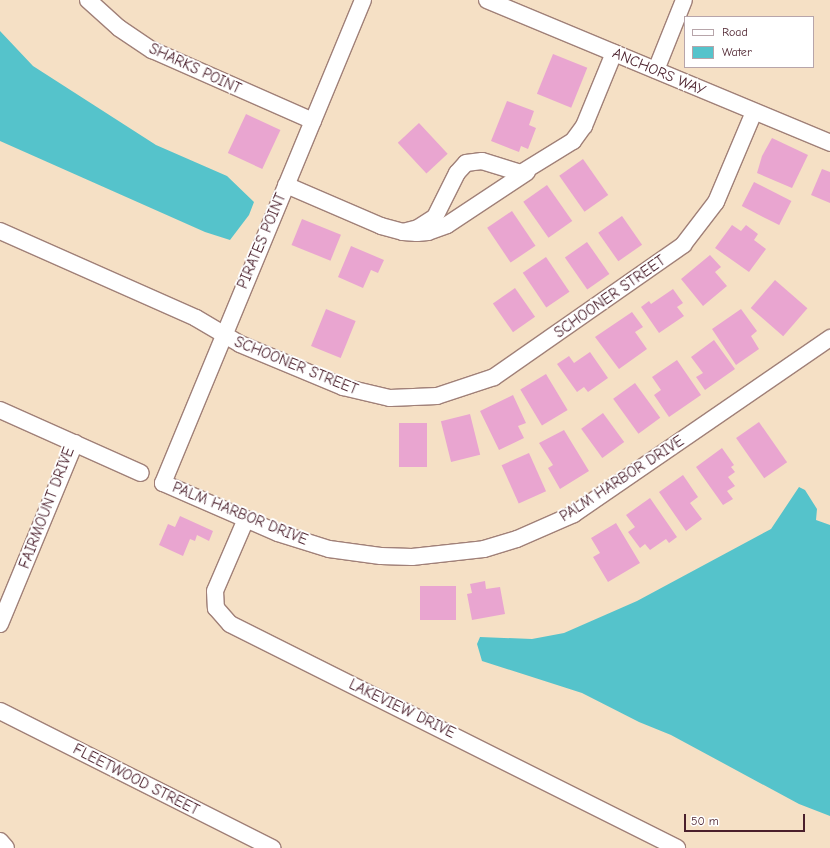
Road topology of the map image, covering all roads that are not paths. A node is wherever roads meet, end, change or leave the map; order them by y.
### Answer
1 (88, 0) edge
2 (363, 0) edge
3 (487, 0) edge
4 (684, 0) edge
5 (614, 53) junction
6 (656, 70) junction
7 (754, 112) junction
8 (313, 121) junction
9 (830, 143) edge
10 (527, 172) junction
11 (286, 185) junction
12 (0, 231) edge
13 (403, 232) junction
14 (830, 326) edge
15 (224, 334) junction
16 (826, 341) edge
17 (0, 410) edge
18 (75, 443) junction
19 (141, 473) dead end
20 (163, 483) joint
21 (246, 519) junction
22 (0, 624) edge
23 (0, 711) edge
24 (0, 841) edge
25 (6, 848) edge
26 (272, 848) edge
27 (677, 848) edge

1 - 8 street, SHARKS POINT
2 - 8 street, PIRATES POINT
3 - 5 street, ANCHORS WAY
4 - 6 street
5 - 6 street, ANCHORS WAY
5 - 10 street
6 - 7 street, ANCHORS WAY
7 - 9 street, ANCHORS WAY
7 - 15 street, SCHOONER STREET
8 - 11 street, PIRATES POINT
10 - 13 street
10 - 13 street
11 - 13 street
11 - 15 street, PIRATES POINT
12 - 15 street, SCHOONER STREET
14 - 16 street
15 - 20 street, PIRATES POINT
16 - 21 street, PALM HARBOR DRIVE
17 - 18 street, FAIRMOUNT DRIVE
18 - 19 street
18 - 22 street, FAIRMOUNT DRIVE
20 - 21 street, PALM HARBOR DRIVE
21 - 27 street, LAKEVIEW DRIVE
23 - 26 street, FLEETWOOD STREET
24 - 25 street

